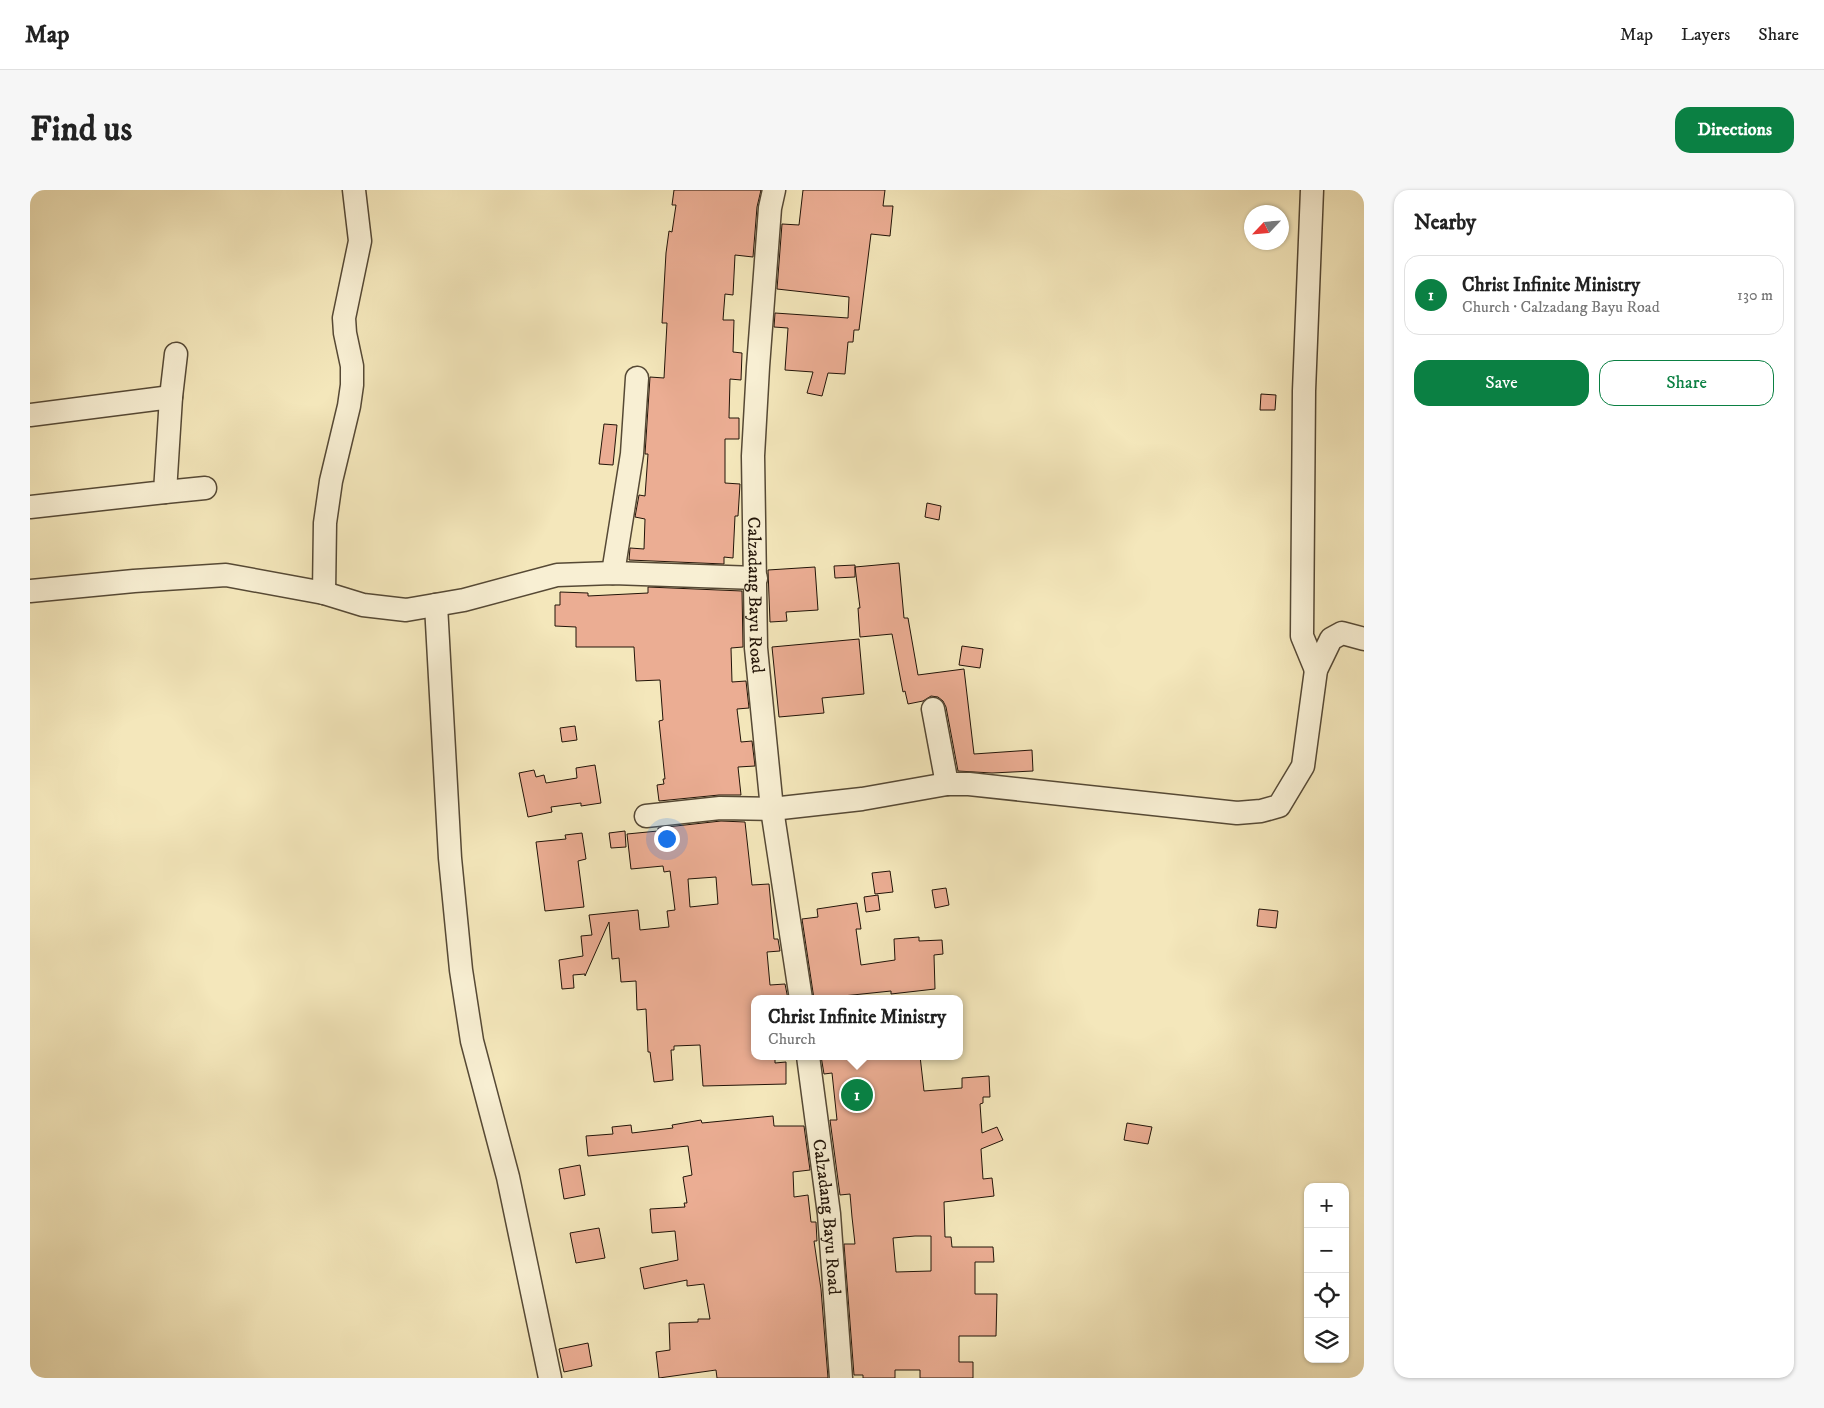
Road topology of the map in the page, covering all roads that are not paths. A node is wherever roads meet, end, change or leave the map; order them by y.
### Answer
1 (354, 190) edge
2 (774, 190) edge
3 (1312, 190) edge
4 (176, 354) dead end
5 (638, 378) dead end
6 (170, 397) junction
7 (30, 415) edge
8 (205, 488) dead end
9 (165, 492) junction
10 (30, 507) edge
11 (613, 573) junction
12 (756, 578) junction
13 (30, 591) edge
14 (324, 593) junction
15 (436, 605) junction
16 (1364, 639) edge
17 (1316, 670) junction
18 (933, 709) dead end
19 (947, 784) junction
20 (772, 809) junction
21 (646, 816) dead end
22 (800, 995) edge
23 (809, 1060) edge
24 (550, 1378) edge
25 (841, 1378) edge

1 - 14 street
2 - 12 street, Calzadang Bayu Road
3 - 17 street
4 - 6 street
5 - 11 street
6 - 7 street
6 - 9 street
8 - 9 street
9 - 10 street
11 - 12 street
11 - 15 street
12 - 20 street, Calzadang Bayu Road
13 - 14 street
14 - 15 street
15 - 24 street
16 - 17 street
17 - 19 street
18 - 19 street
19 - 20 street
20 - 21 street
20 - 22 street, Calzadang Bayu Road
23 - 25 street, Calzadang Bayu Road

